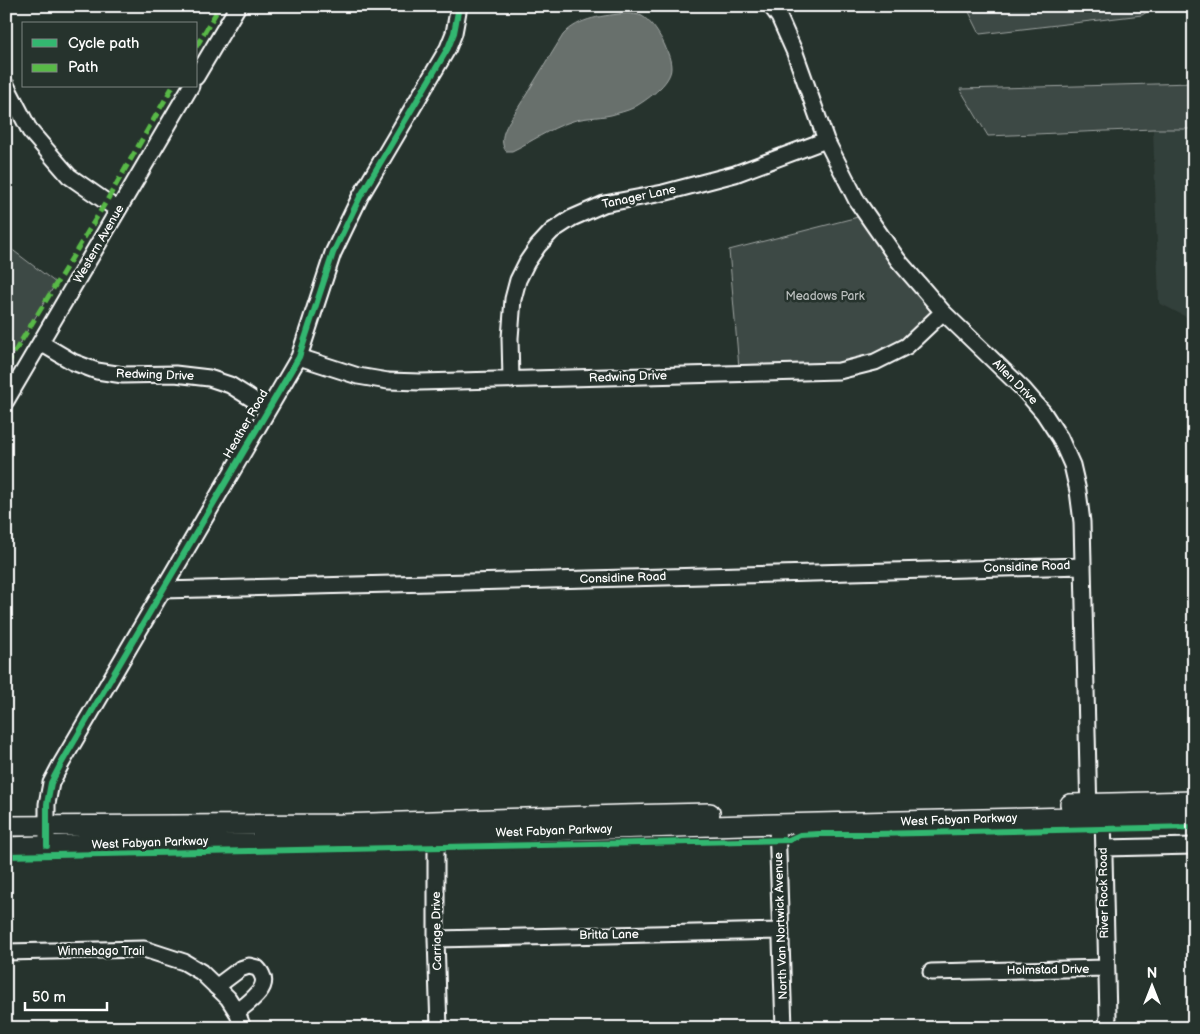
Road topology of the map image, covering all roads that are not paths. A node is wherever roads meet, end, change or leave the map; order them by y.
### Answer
1 (238, 6) edge
2 (459, 6) edge
3 (771, 6) edge
4 (198, 74) edge
5 (6, 85) edge
6 (190, 88) edge
7 (826, 140) junction
8 (118, 210) junction
9 (943, 312) junction
10 (41, 343) junction
11 (299, 357) junction
12 (511, 380) junction
13 (6, 401) edge
14 (268, 409) junction
15 (1083, 566) junction
16 (162, 590) junction
17 (1194, 800) edge
18 (1093, 812) junction
19 (1194, 814) edge
20 (777, 824) junction
21 (47, 825) junction
22 (6, 826) edge
23 (436, 834) junction
24 (47, 846) junction
25 (1194, 846) edge
26 (6, 847) edge
27 (1104, 848) junction
28 (781, 931) junction
29 (436, 939) junction
30 (6, 952) edge
31 (1106, 968) junction
32 (931, 972) dead end
33 (216, 987) junction
34 (237, 1012) junction
35 (243, 1028) edge
36 (439, 1028) edge
37 (784, 1028) edge
38 (1106, 1028) edge

1 - 4 street
2 - 11 street, Heather Road
3 - 7 street, Allen Drive
5 - 8 street
6 - 8 street, Western Avenue
7 - 9 street, Allen Drive
7 - 12 street, Tanager Lane
8 - 10 street, Western Avenue
9 - 12 street, Redwing Drive
9 - 15 street, Allen Drive
10 - 13 street, Western Avenue
10 - 14 street, Redwing Drive
11 - 12 street, Redwing Drive
11 - 14 street, Heather Road
14 - 16 street, Heather Road
15 - 16 street, Considine Road
15 - 18 street, Allen Drive
16 - 21 street, Heather Road
17 - 18 main road
18 - 19 main road
18 - 20 main road, West Fabyan Parkway
18 - 21 main road, West Fabyan Parkway
18 - 27 street, River Rock Road
20 - 23 main road, West Fabyan Parkway
20 - 28 street, North Van Nortwick Avenue
21 - 22 main road, West Fabyan Parkway
21 - 24 street, Heather Road
23 - 24 main road, West Fabyan Parkway
23 - 29 street, Carriage Drive
24 - 26 main road, West Fabyan Parkway
25 - 27 street
27 - 31 street, River Rock Road
28 - 29 street, Britta Lane
28 - 37 street, North Van Nortwick Avenue
29 - 36 street, Carriage Drive
30 - 33 street, Winnebago Trail
31 - 32 street, Holmstad Drive
31 - 38 street, Holmstad Drive
33 - 34 street, Winnebago Trail
33 - 34 street
34 - 35 street, Winnebago Trail

